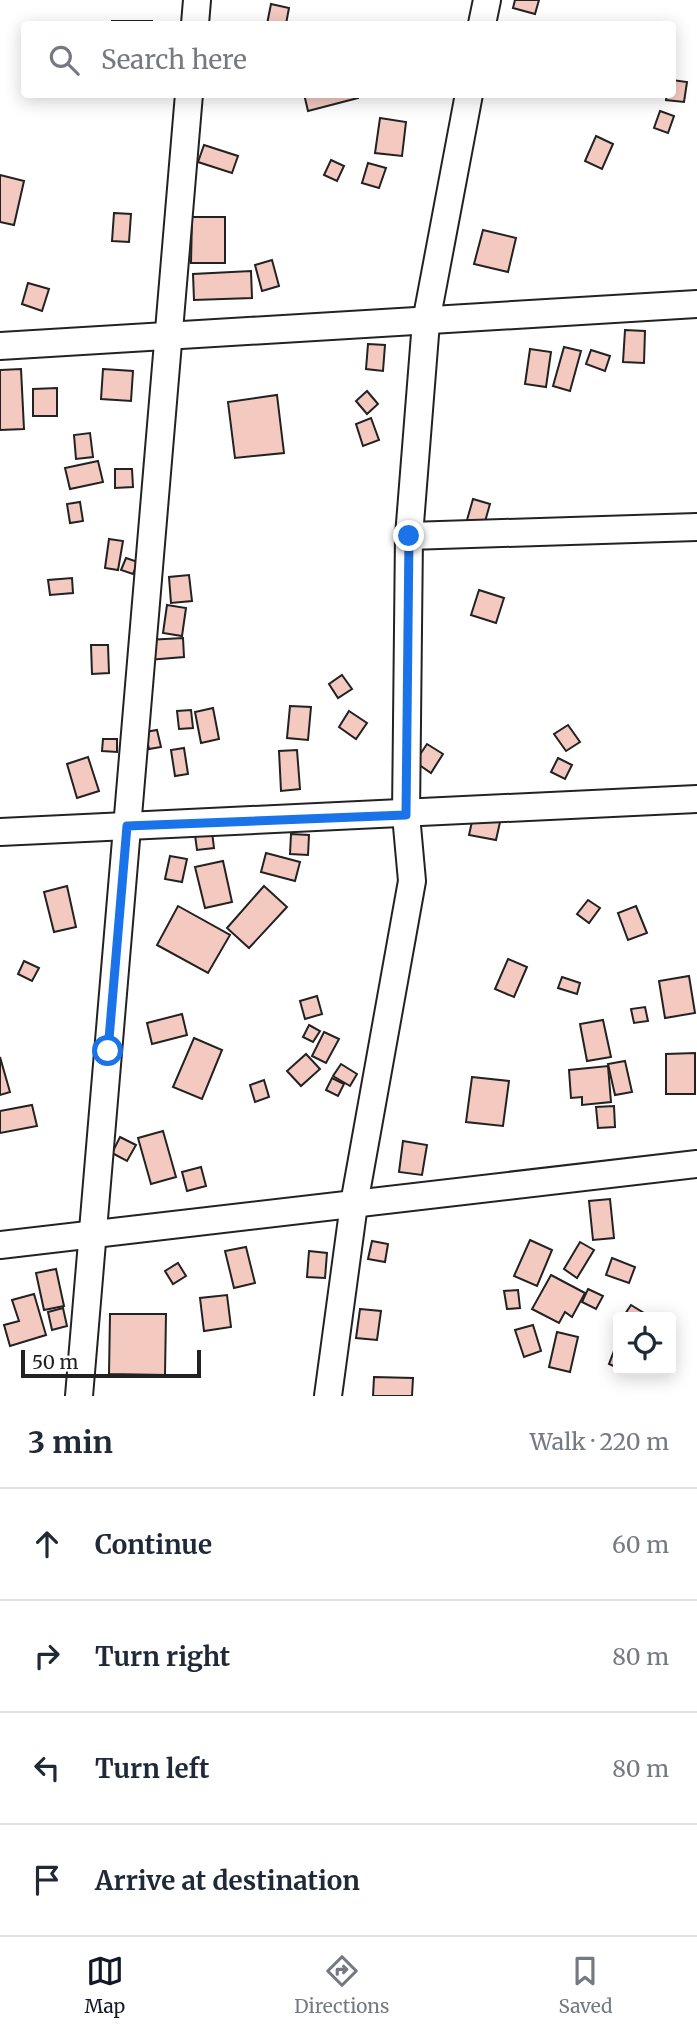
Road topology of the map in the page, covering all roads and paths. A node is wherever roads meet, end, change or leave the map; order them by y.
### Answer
1 (197, 0) edge
2 (486, 0) edge
3 (195, 21) edge
4 (482, 21) edge
5 (189, 98) edge
6 (468, 98) edge
7 (697, 304) edge
8 (426, 322) junction
9 (169, 334) junction
10 (0, 346) edge
11 (697, 527) edge
12 (409, 536) junction
13 (697, 799) edge
14 (406, 815) junction
15 (127, 826) junction
16 (0, 832) edge
17 (697, 1164) edge
18 (354, 1204) junction
19 (92, 1234) junction
20 (0, 1245) edge
21 (79, 1396) edge
22 (328, 1396) edge

1 - 3 street
2 - 4 street
5 - 9 street
6 - 8 street
7 - 8 street
8 - 9 street
8 - 12 street
9 - 10 street
9 - 15 street
11 - 12 street
12 - 14 street
13 - 14 street
14 - 15 street
14 - 18 street
15 - 16 street
15 - 19 street
17 - 18 street
18 - 19 street
18 - 22 street
19 - 20 street
19 - 21 street

